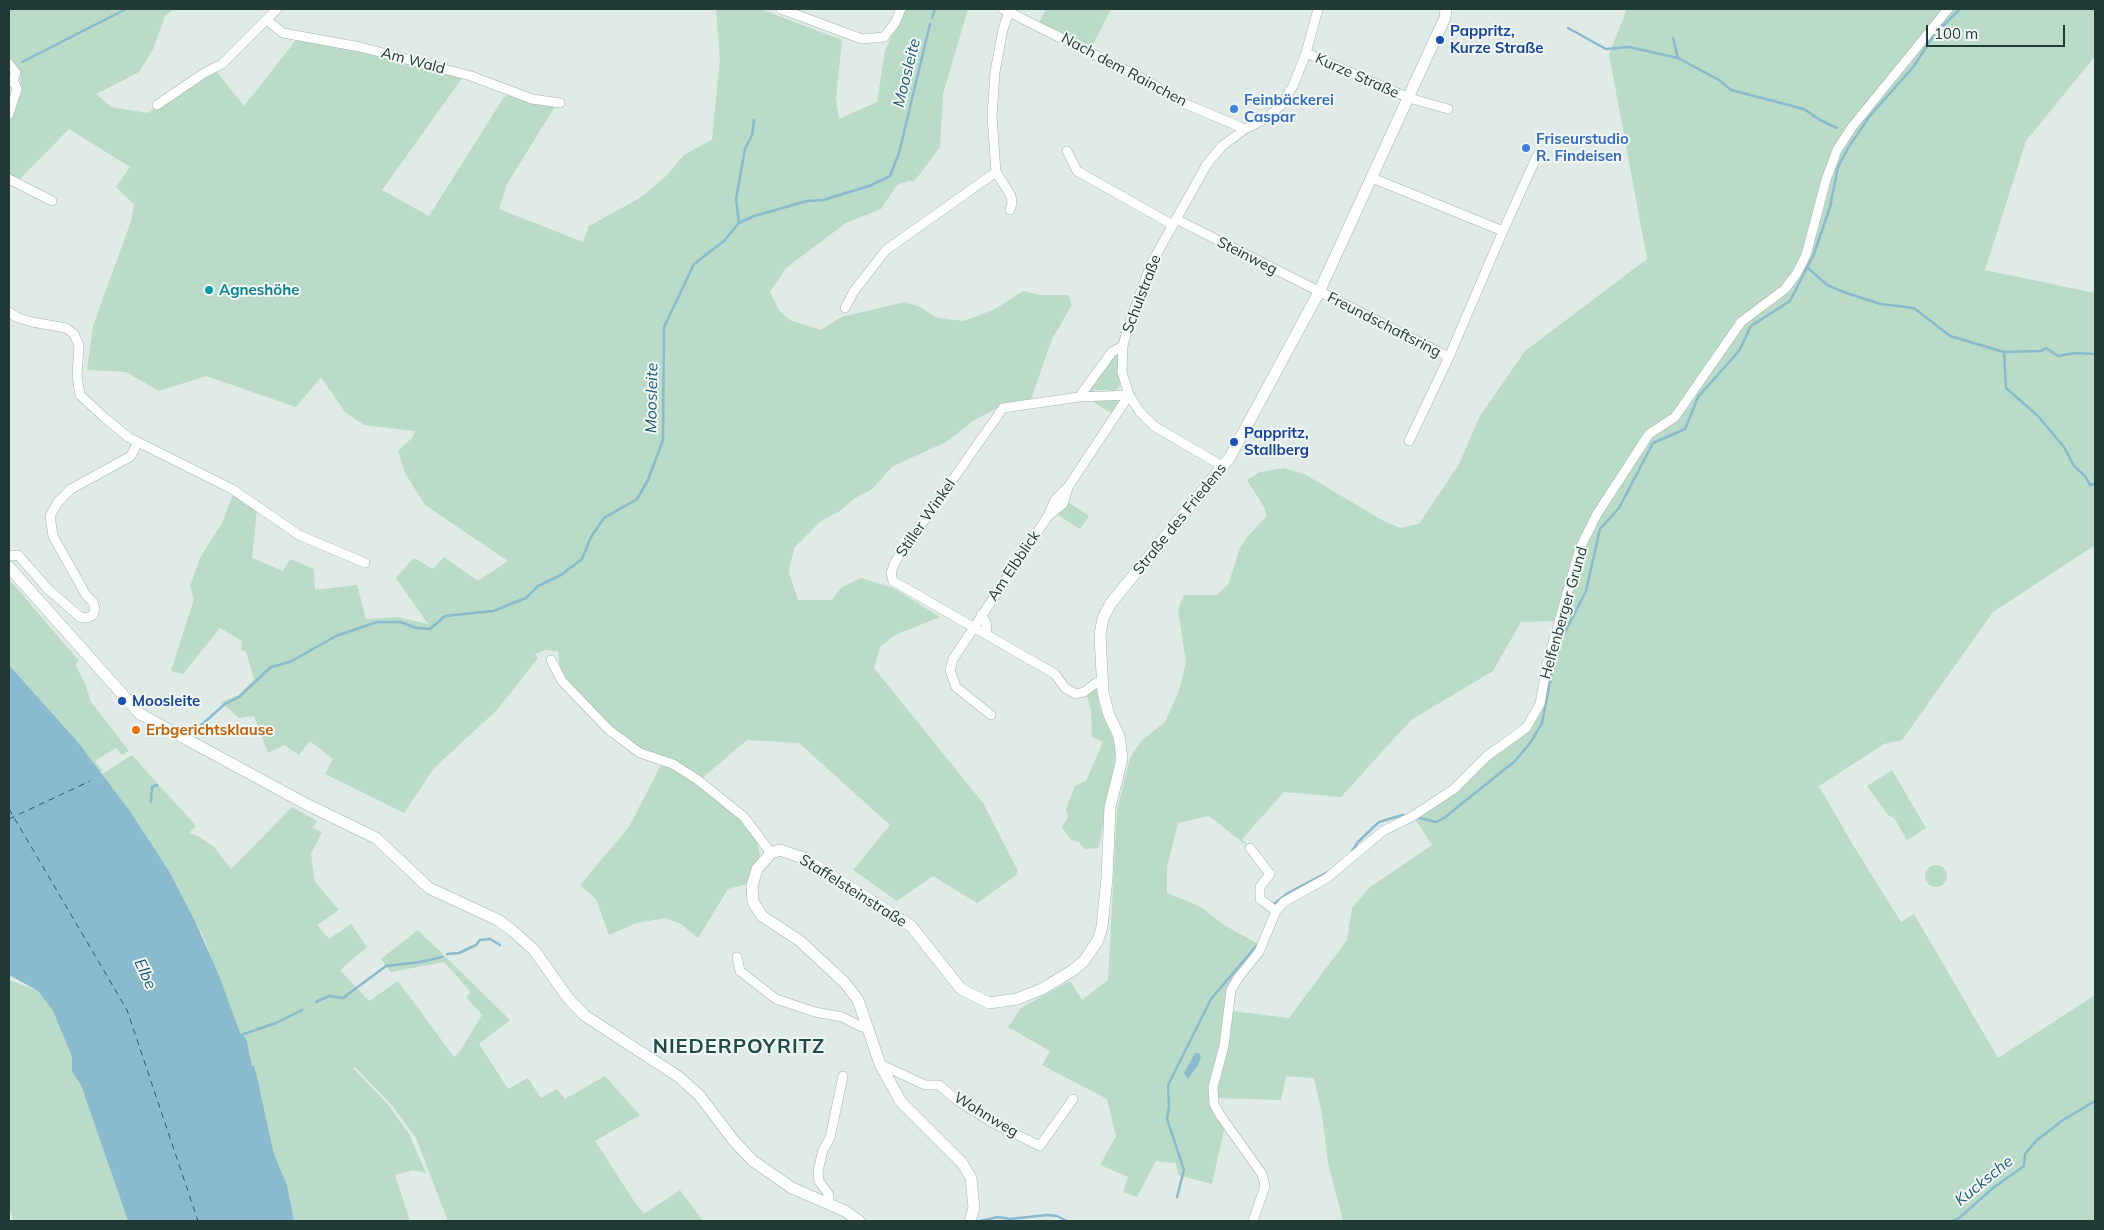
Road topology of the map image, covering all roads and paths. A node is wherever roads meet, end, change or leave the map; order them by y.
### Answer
1 (278, 9) edge
2 (781, 9) edge
3 (901, 9) edge
4 (1318, 9) edge
5 (1446, 9) edge
6 (1948, 9) edge
7 (1008, 10) edge
8 (267, 20) junction
9 (1306, 53) junction
10 (9, 64) edge
11 (11, 81) edge
12 (1409, 98) junction
13 (560, 103) dead end
14 (157, 105) dead end
15 (1448, 109) dead end
16 (9, 114) edge
17 (1245, 129) junction
18 (1067, 151) dead end
19 (1537, 156) dead end
20 (996, 172) junction
21 (1372, 178) junction
22 (9, 179) edge
23 (52, 201) dead end
24 (1010, 210) dead end
25 (1174, 222) junction
26 (1502, 231) junction
27 (1319, 292) junction
28 (845, 308) dead end
29 (9, 312) edge
30 (1124, 346) junction
31 (1449, 357) junction
32 (1129, 395) junction
33 (1079, 397) junction
34 (1409, 441) dead end
35 (138, 442) junction
36 (1224, 466) junction
37 (9, 556) edge
38 (365, 562) dead end
39 (9, 567) edge
40 (981, 615) junction
41 (972, 626) junction
42 (987, 634) junction
43 (551, 660) dead end
44 (1102, 682) junction
45 (991, 716) dead end
46 (1250, 848) dead end
47 (771, 853) junction
48 (1107, 878) joint
49 (1276, 911) junction
50 (737, 957) dead end
51 (868, 1027) junction
52 (880, 1064) junction
53 (843, 1076) dead end
54 (1073, 1099) dead end
55 (829, 1204) junction
56 (859, 1221) edge
57 (970, 1221) edge
58 (1253, 1221) edge

1 - 8 street
2 - 3 street
4 - 9 street, Schulstraße
5 - 12 street, Straße des Friedens
6 - 49 street, Helfenberger Grund
7 - 17 street, Nach dem Rainchen
7 - 20 street
8 - 13 street, Am Wald
8 - 14 street
9 - 12 street, Kurze Straße
9 - 17 street, Schulstraße
10 - 11 street
11 - 16 street
12 - 15 street
12 - 21 street, Straße des Friedens
17 - 25 street, Schulstraße
18 - 25 street
19 - 26 street, Freundschaftsring
20 - 24 street
20 - 28 street
21 - 26 street
21 - 27 street, Straße des Friedens
22 - 23 street
25 - 27 street, Steinweg
25 - 30 street, Schulstraße
26 - 31 street, Freundschaftsring
27 - 31 street, Freundschaftsring
27 - 36 street, Straße des Friedens
29 - 35 street
30 - 32 street, Schulstraße
30 - 33 street
31 - 34 street, Freundschaftsring
32 - 33 street
32 - 36 street, Schulstraße
32 - 40 street, Am Elbblick
33 - 41 street, Stiller Winkel
35 - 37 street
35 - 38 street
36 - 44 street, Straße des Friedens
39 - 55 street
40 - 41 street, Am Elbblick
40 - 42 street, Am Elbblick
41 - 42 street
41 - 45 street, Am Elbblick
42 - 44 street
43 - 47 street
44 - 48 street, Straße des Friedens
46 - 49 street
47 - 48 street, Staffelsteinstraße
47 - 51 street
49 - 58 street, Helfenberger Grund
50 - 51 street
51 - 52 street
52 - 54 street, Wohnweg
52 - 57 street
53 - 55 street
55 - 56 street

